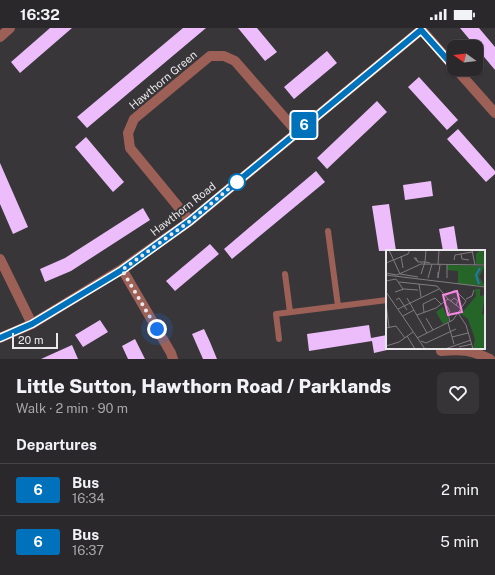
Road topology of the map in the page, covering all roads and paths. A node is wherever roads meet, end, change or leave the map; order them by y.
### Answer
1 (10, 28) edge
2 (421, 29) edge
3 (0, 37) edge
4 (447, 59) edge
5 (462, 76) edge
6 (495, 114) edge
7 (297, 132) junction
8 (190, 221) junction
9 (328, 231) dead end
10 (0, 259) edge
11 (122, 270) junction
12 (285, 274) dead end
13 (386, 300) edge
14 (338, 306) junction
15 (290, 312) junction
16 (32, 324) junction
17 (0, 338) edge
18 (279, 339) dead end
19 (441, 349) edge
20 (462, 349) edge
21 (462, 349) edge
22 (173, 359) edge
23 (490, 359) edge

1 - 3 street
2 - 4 street
2 - 7 street, Hawthorn Road
5 - 6 street
7 - 8 street, Hawthorn Road
7 - 8 street, Hawthorn Green
8 - 11 street, Hawthorn Road
9 - 14 lane
10 - 16 street
11 - 16 street, Hawthorn Road
11 - 22 street
12 - 15 lane
13 - 14 lane
14 - 15 lane
15 - 18 lane
16 - 17 street, Hawthorn Road
19 - 21 street
20 - 23 street

